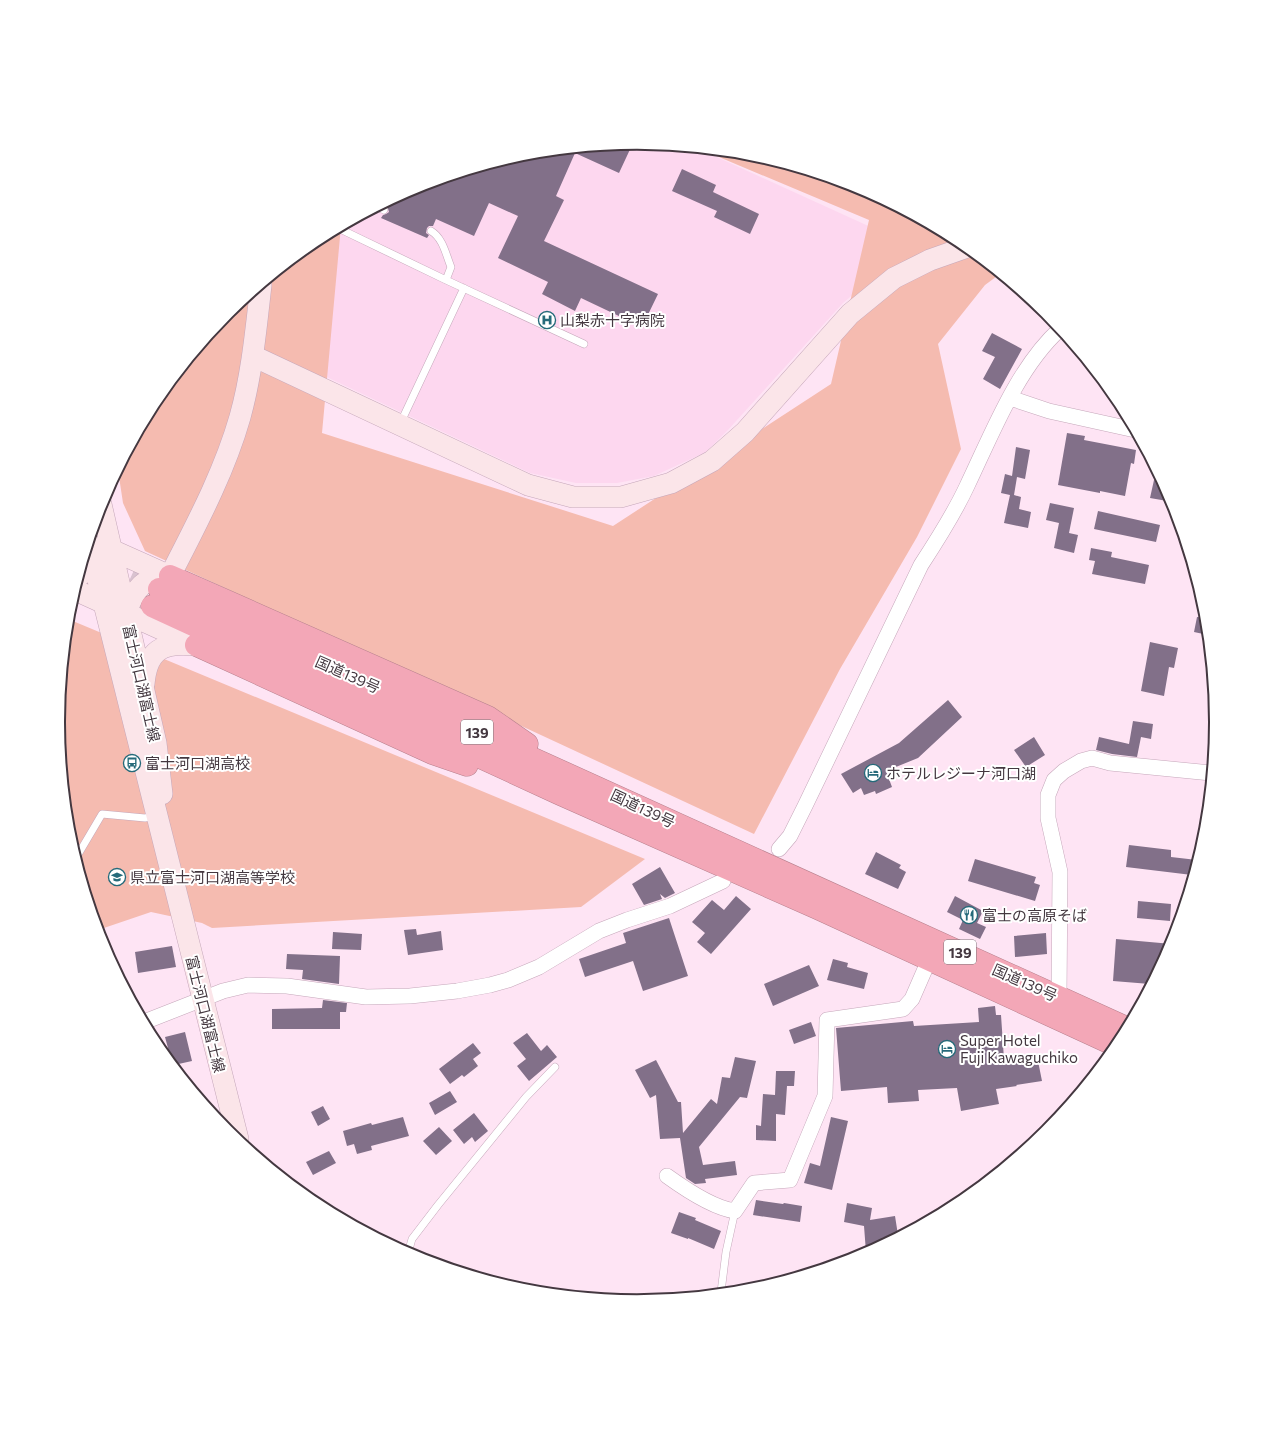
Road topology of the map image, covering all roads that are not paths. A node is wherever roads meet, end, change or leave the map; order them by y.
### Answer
1 (344, 231) edge
2 (431, 231) dead end
3 (960, 250) edge
4 (446, 280) junction
5 (464, 288) junction
6 (260, 291) edge
7 (1056, 333) edge
8 (584, 344) dead end
9 (253, 356) junction
10 (1010, 398) junction
11 (399, 425) junction
12 (1127, 428) edge
13 (104, 516) edge
14 (94, 542) edge
15 (112, 550) junction
16 (87, 571) edge
17 (120, 582) junction
18 (160, 591) junction
19 (80, 592) edge
20 (103, 603) junction
21 (126, 613) junction
22 (196, 645) junction
23 (144, 686) junction
24 (1207, 773) edge
25 (560, 794) junction
26 (161, 815) junction
27 (779, 849) dead end
28 (80, 851) edge
29 (724, 881) dead end
30 (929, 960) junction
31 (1059, 998) junction
32 (202, 999) junction
33 (150, 1020) edge
34 (1121, 1025) edge
35 (1110, 1043) edge
36 (555, 1067) dead end
37 (235, 1128) edge
38 (667, 1176) dead end
39 (735, 1210) junction
40 (410, 1246) edge
41 (722, 1287) edge

1 - 4 lane
2 - 4 lane
3 - 11 main road
4 - 5 lane
5 - 8 lane
5 - 11 lane
6 - 9 main road
7 - 10 street
9 - 11 main road
9 - 18 main road
10 - 12 street
10 - 27 street
13 - 15 main road, 富士河口湖富士線
14 - 15 main road
15 - 16 main road
15 - 17 main road, 富士河口湖富士線
15 - 18 main road
16 - 20 main road, 富士河口湖富士線
17 - 18 main road
17 - 20 main road
17 - 21 main road, 富士河口湖富士線
18 - 21 main road
18 - 25 highway, 国道139号 / 139
18 - 31 highway, 国道139号 / 139
19 - 20 main road
20 - 21 main road
20 - 26 main road, 富士河口湖富士線
21 - 22 main road
21 - 23 main road, 富士河口湖富士線
22 - 23 main road
22 - 25 highway
23 - 26 main road, 富士河口湖富士線
24 - 31 street
25 - 30 highway, 国道139号 / 139
26 - 28 lane
26 - 32 main road, 富士河口湖富士線
29 - 32 street
30 - 35 highway, 国道139号 / 139
30 - 39 street
31 - 34 highway, 国道139号 / 139
32 - 33 street
32 - 37 main road, 富士河口湖富士線
36 - 40 lane
38 - 39 street
39 - 41 lane

